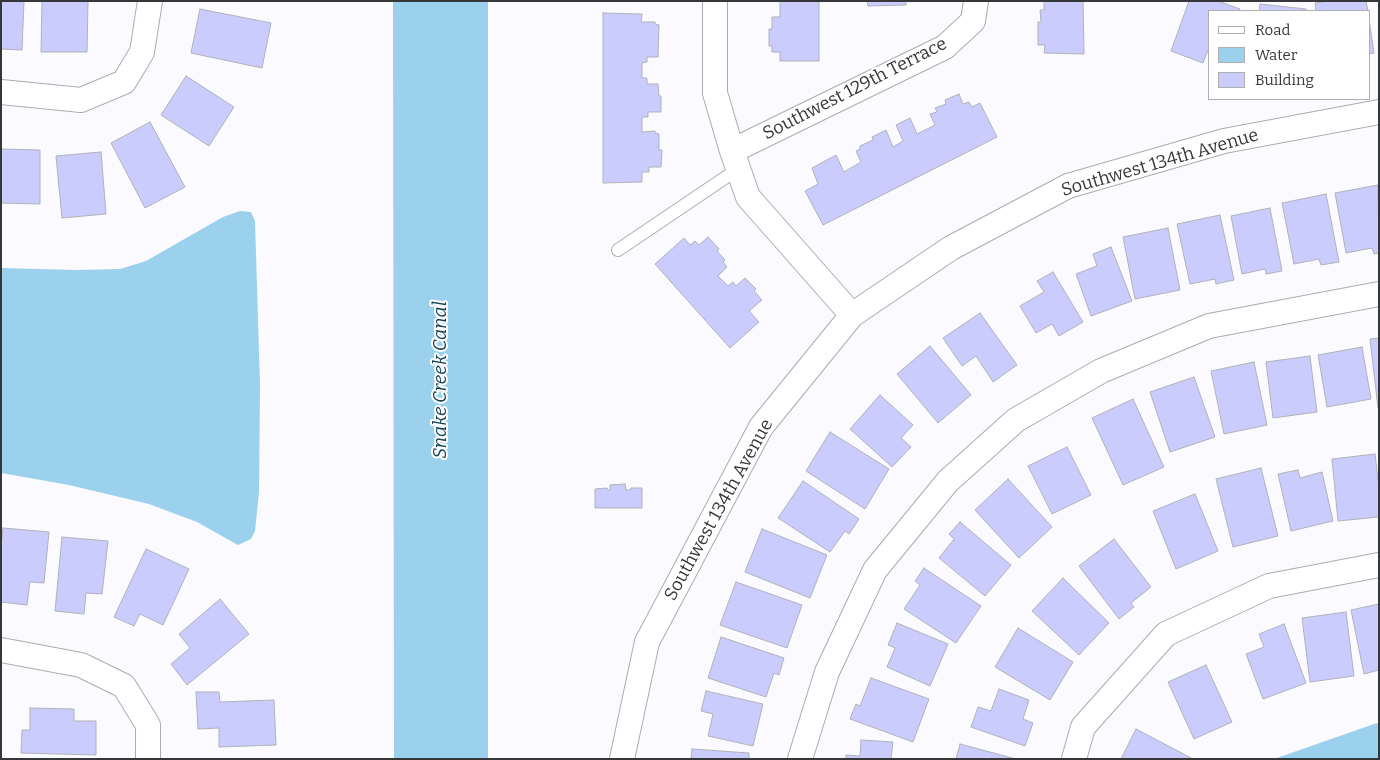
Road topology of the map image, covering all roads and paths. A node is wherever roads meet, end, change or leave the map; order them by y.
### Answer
1 (150, 1) edge
2 (715, 1) edge
3 (975, 11) edge
4 (1, 92) edge
5 (1379, 112) edge
6 (735, 160) junction
7 (618, 250) dead end
8 (1379, 294) edge
9 (852, 315) junction
10 (1379, 565) edge
11 (1, 650) edge
12 (148, 759) edge
13 (622, 759) edge
14 (800, 759) edge
15 (1074, 759) edge

1 - 4 street
2 - 6 street
3 - 6 street, Southwest 129th Terrace
5 - 9 street, Southwest 134th Avenue
6 - 7 lane
6 - 9 street
8 - 14 street
9 - 13 street, Southwest 134th Avenue
10 - 15 street
11 - 12 street

